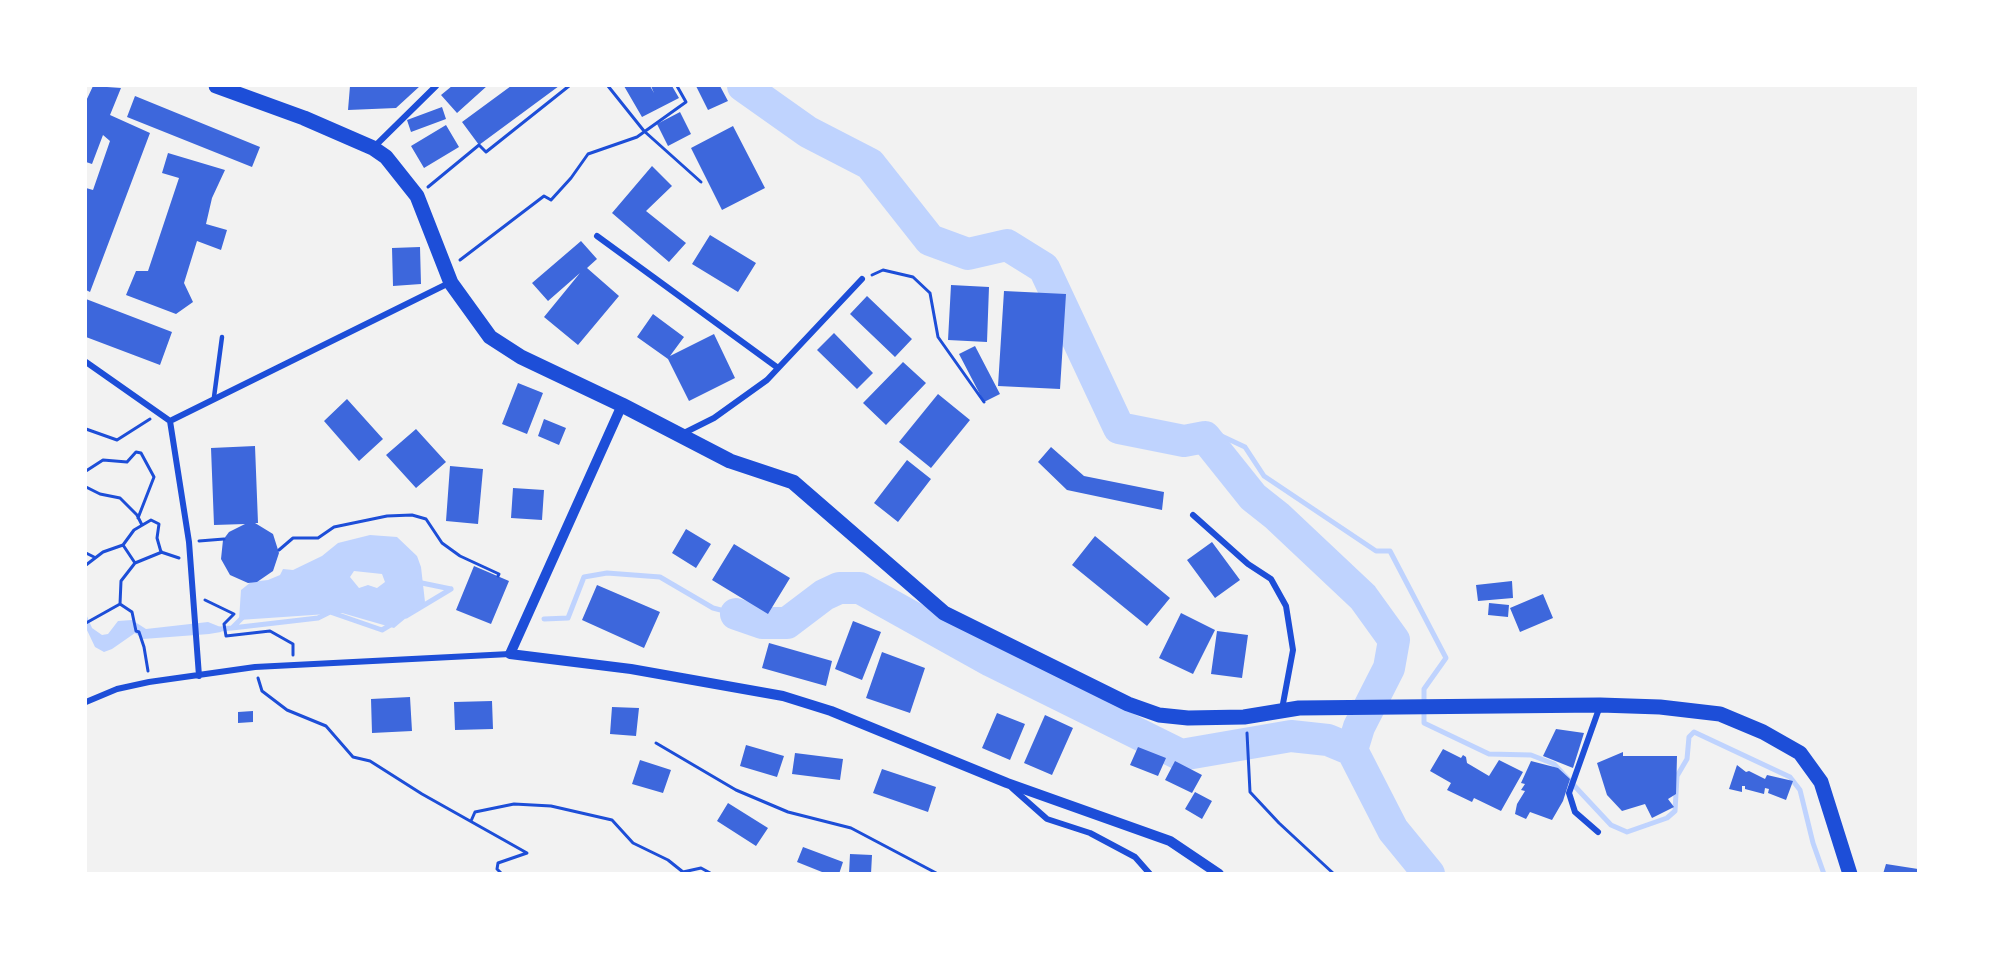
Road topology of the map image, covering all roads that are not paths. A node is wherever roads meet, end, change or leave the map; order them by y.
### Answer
1 (216, 86) edge
2 (436, 86) edge
3 (373, 148) junction
4 (597, 236) dead end
5 (862, 279) road end
6 (451, 283) junction
7 (222, 338) dead end
8 (86, 362) edge
9 (778, 368) junction
10 (214, 398) junction
11 (622, 405) junction
12 (170, 421) junction
13 (678, 436) junction
14 (1193, 515) dead end
15 (510, 654) junction
16 (199, 676) junction
17 (86, 702) edge
18 (1600, 705) junction
19 (1282, 710) junction
20 (1007, 783) junction
21 (1598, 832) dead end
22 (1150, 873) edge
23 (1219, 873) edge
24 (1850, 873) edge

1 - 3 main road
2 - 3 street
3 - 6 main road
4 - 9 street
5 - 9 street
6 - 10 street
6 - 11 main road
7 - 10 lane
8 - 12 street
9 - 13 street
10 - 12 street
11 - 13 main road
11 - 15 street
12 - 16 street
13 - 19 main road
14 - 19 street
15 - 16 street
15 - 20 street
16 - 17 street
18 - 19 main road
18 - 21 street
18 - 24 main road
20 - 22 street
20 - 23 street

